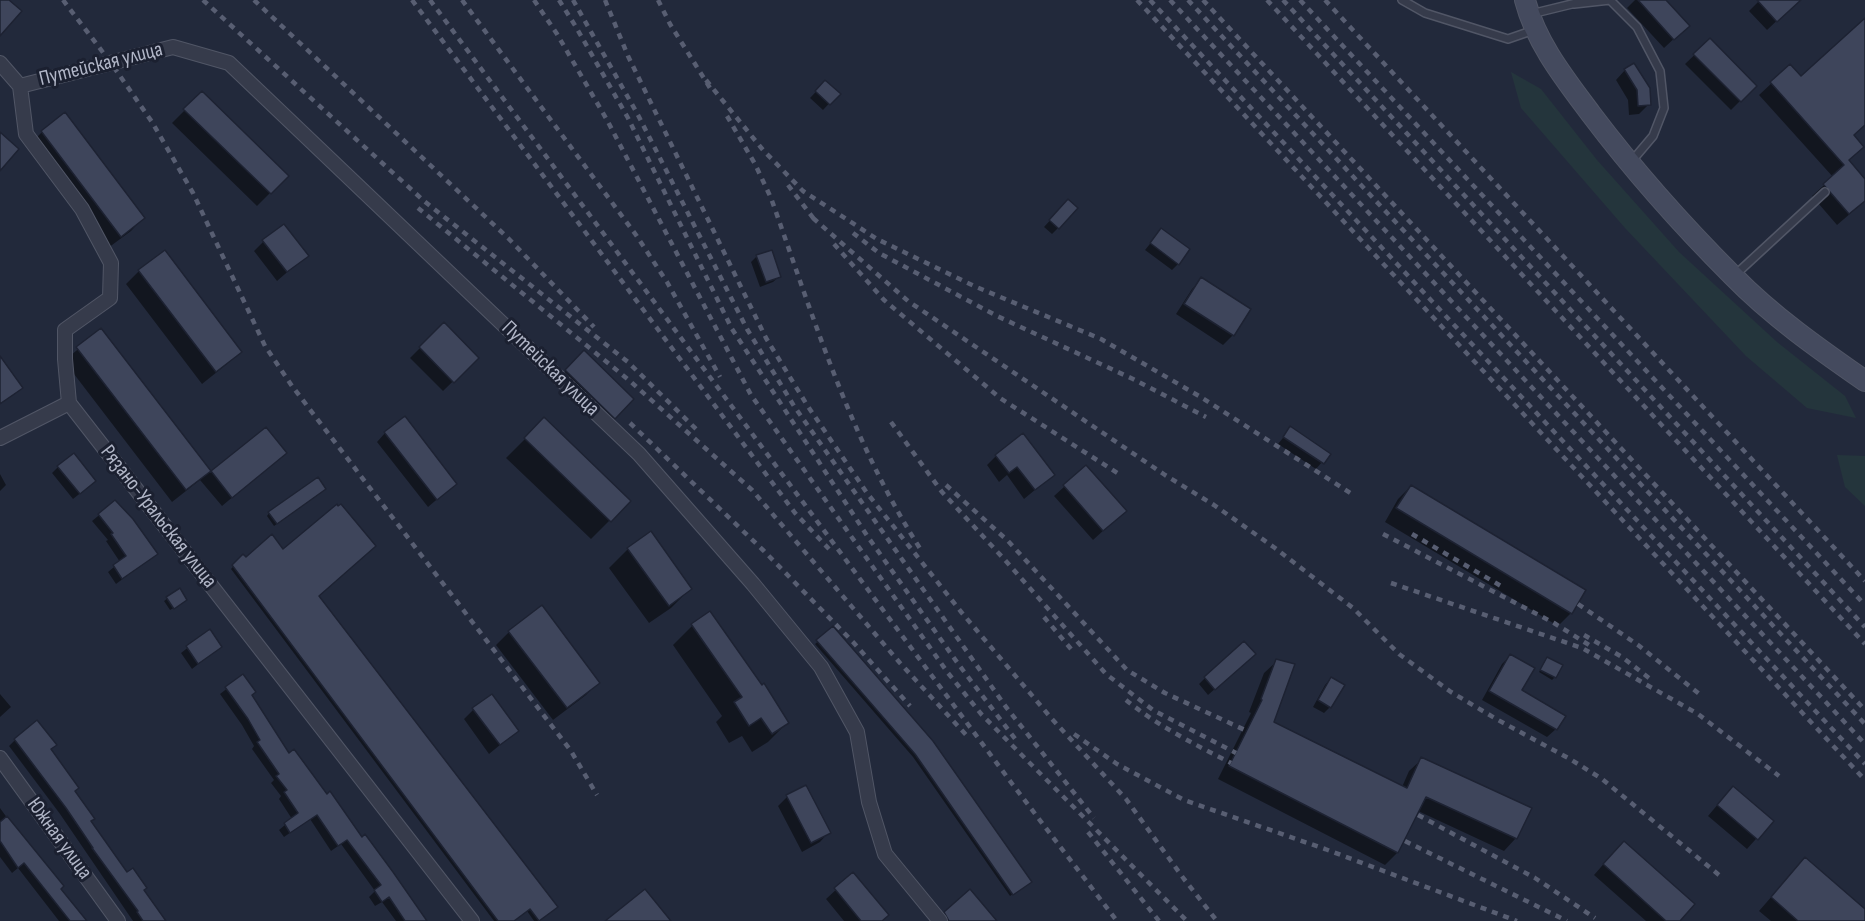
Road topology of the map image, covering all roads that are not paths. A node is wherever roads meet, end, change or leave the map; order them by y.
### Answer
1 (1402, 0) edge
2 (1576, 2) edge
3 (1530, 15) edge
4 (0, 63) edge
5 (20, 86) junction
6 (1629, 164) junction
7 (1825, 192) dead end
8 (1734, 277) junction
9 (1865, 381) edge
10 (69, 403) junction
11 (0, 438) edge
12 (0, 758) edge
13 (118, 921) edge
14 (472, 921) edge
15 (940, 921) edge

1 - 3 lane
2 - 3 lane
2 - 6 lane
3 - 6 main road
4 - 5 street, Путейская улица
5 - 10 street
5 - 15 street, Путейская улица
6 - 8 main road
7 - 8 lane
8 - 9 main road
10 - 11 street
10 - 14 street, Рязано-Уральская улица
12 - 13 street, Южная улица

